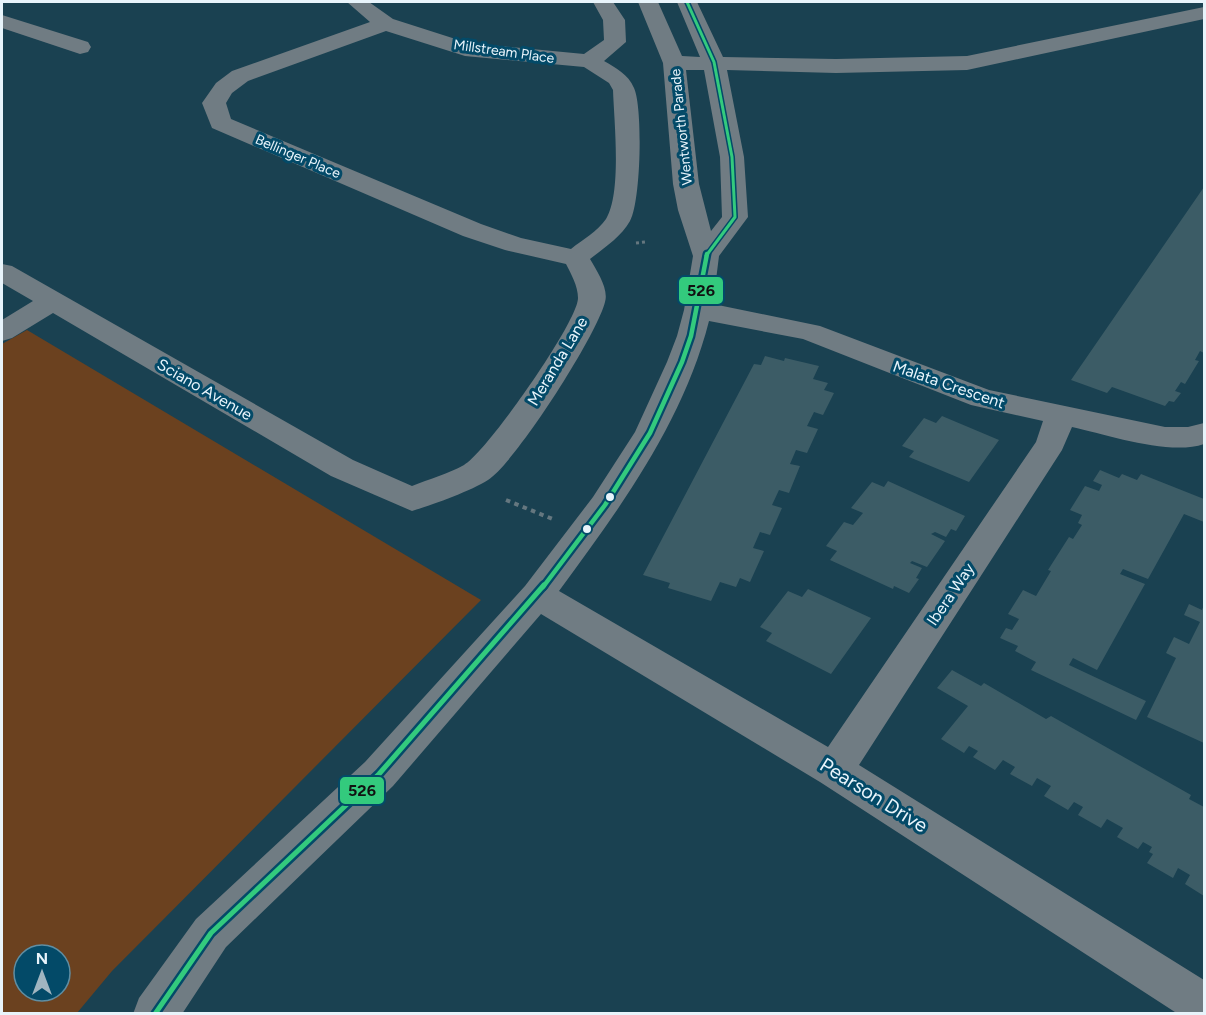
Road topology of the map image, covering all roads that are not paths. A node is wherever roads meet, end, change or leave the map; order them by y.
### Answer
1 (357, 2) edge
2 (603, 2) edge
3 (648, 2) edge
4 (687, 2) edge
5 (1204, 12) edge
6 (2, 21) edge
7 (385, 24) junction
8 (80, 47) dead end
9 (589, 61) junction
10 (715, 68) junction
11 (675, 69) junction
12 (706, 256) junction
13 (576, 258) junction
14 (2, 272) edge
15 (52, 302) junction
16 (698, 310) junction
17 (2, 332) edge
18 (1060, 416) junction
19 (1204, 434) edge
20 (411, 499) joint
21 (537, 595) junction
22 (834, 770) junction
23 (1204, 1005) edge
24 (155, 1014) edge

1 - 7 street, Millstream Place
2 - 9 street
3 - 11 street, Wentworth Parade
4 - 10 street, Wentworth Parade
5 - 10 street
6 - 8 street
7 - 9 street, Millstream Place
7 - 13 street, Bellinger Place
9 - 13 street
10 - 11 street
10 - 12 street, Wentworth Parade
11 - 12 street, Wentworth Parade
12 - 16 street, Wentworth Parade
13 - 20 street, Meranda Lane
14 - 15 street, Sciano Avenue
15 - 17 street
15 - 20 street, Sciano Avenue
16 - 18 street, Malata Crescent
16 - 21 street, Wentworth Parade
18 - 19 street, Malata Crescent
18 - 22 street, Ibera Way
21 - 22 street, Pearson Drive
21 - 24 street, Wentworth Parade
22 - 23 street, Pearson Drive

